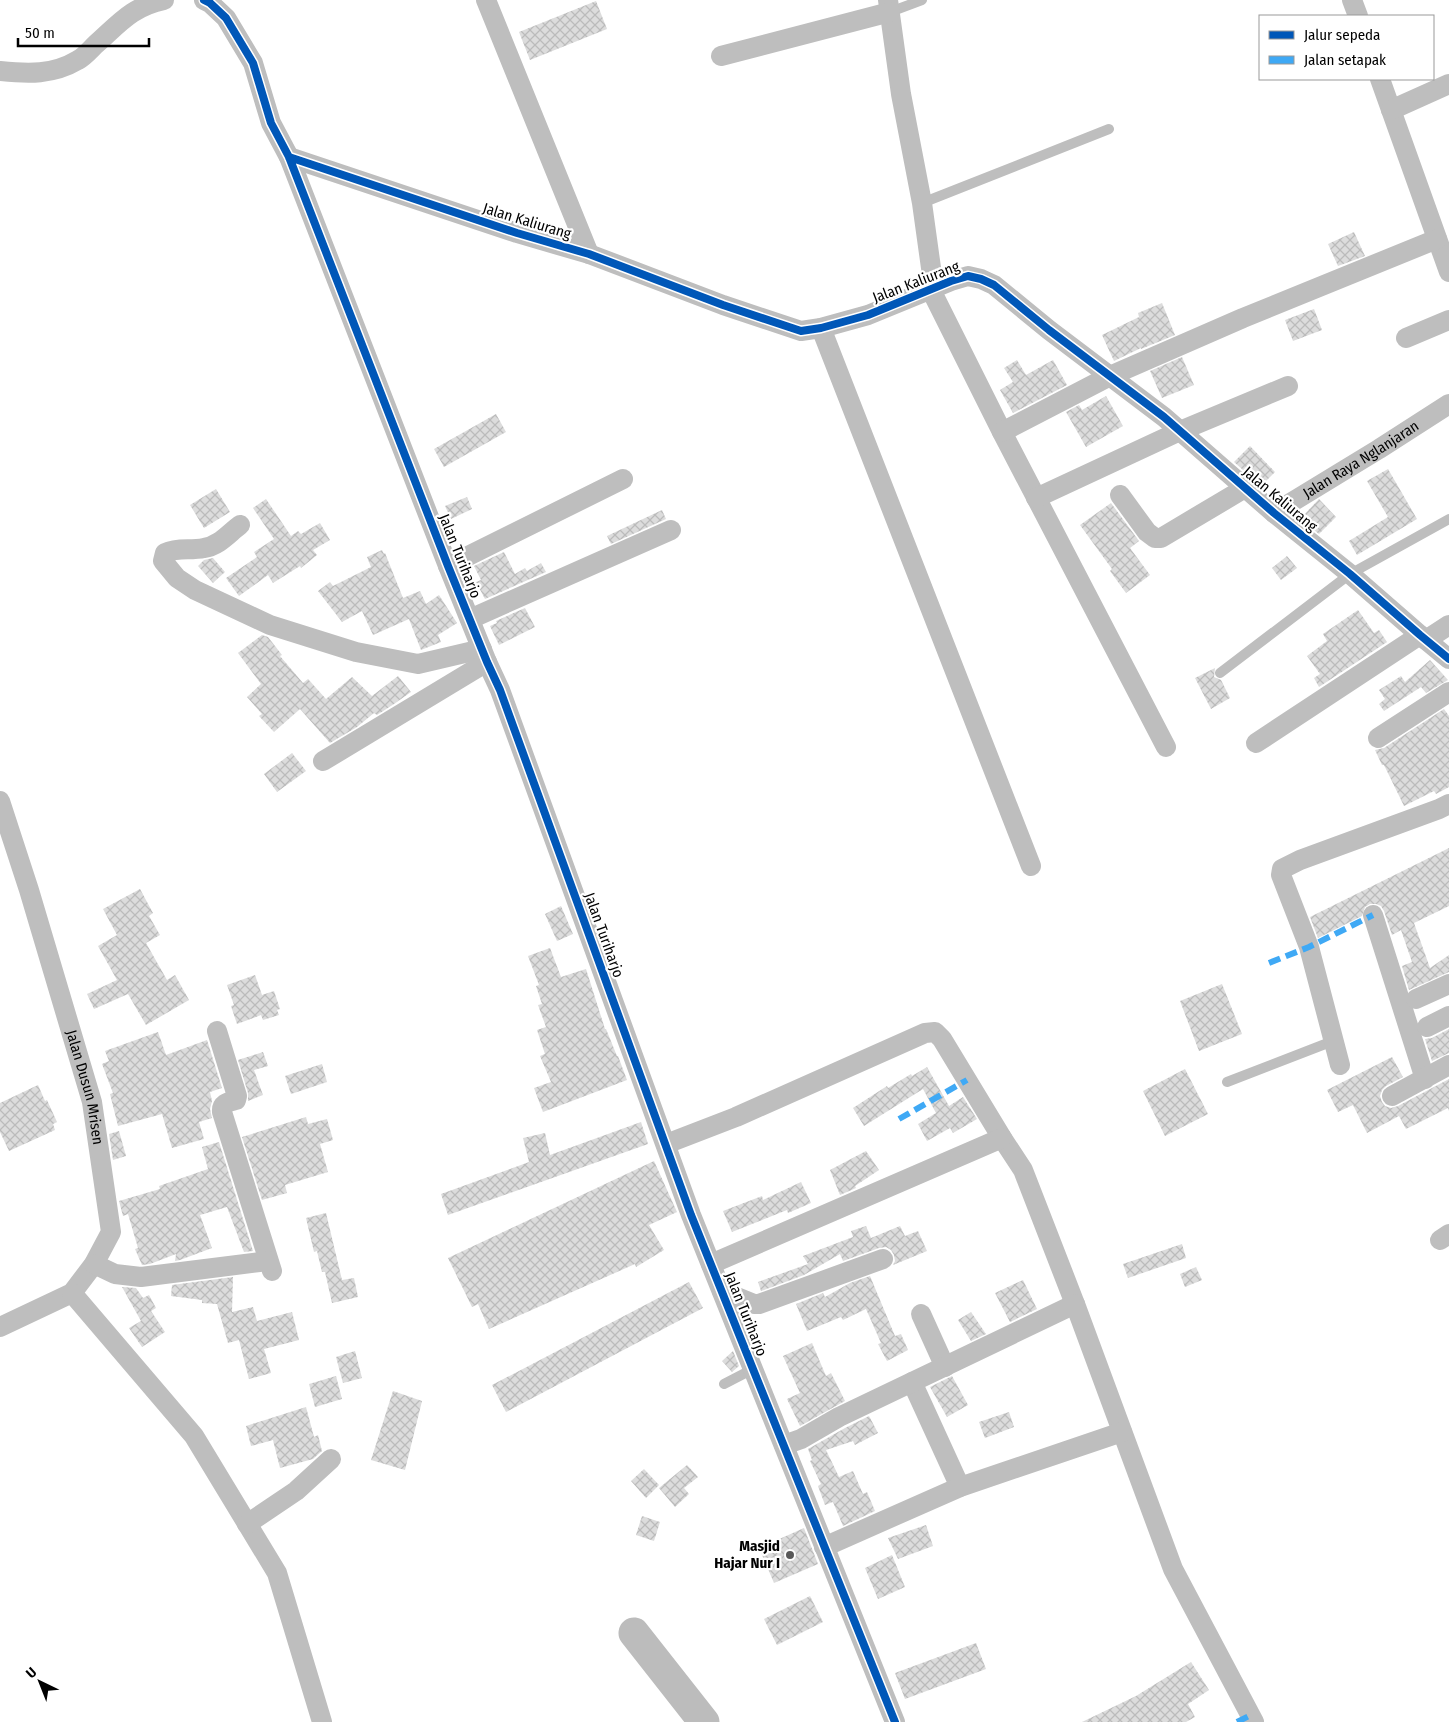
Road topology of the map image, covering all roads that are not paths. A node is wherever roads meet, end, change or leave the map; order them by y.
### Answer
1 (164, 0) edge
2 (204, 0) edge
3 (486, 0) edge
4 (922, 0) edge
5 (1352, 0) edge
6 (889, 6) edge
7 (1358, 15) edge
8 (722, 56) dead end
9 (0, 71) edge
10 (1380, 80) edge
11 (1449, 84) edge
12 (1392, 110) junction
13 (1109, 129) dead end
14 (288, 157) junction
15 (922, 203) junction
16 (1437, 238) junction
17 (589, 254) junction
18 (1449, 272) edge
19 (931, 290) junction
20 (1449, 320) edge
21 (821, 328) junction
22 (1406, 338) dead end
23 (1110, 376) junction
24 (1288, 386) dead end
25 (1449, 404) edge
26 (1180, 431) junction
27 (1002, 432) junction
28 (623, 479) dead end
29 (1245, 488) junction
30 (1120, 495) dead end
31 (1036, 498) junction
32 (1274, 513) junction
33 (1449, 519) edge
34 (240, 525) dead end
35 (671, 530) dead end
36 (448, 566) junction
37 (1350, 574) junction
38 (470, 618) junction
39 (1449, 625) edge
40 (1423, 638) junction
41 (485, 656) junction
42 (1449, 659) edge
43 (1220, 673) dead end
44 (1449, 692) edge
45 (1378, 738) dead end
46 (1256, 743) dead end
47 (1166, 747) dead end
48 (323, 761) dead end
49 (0, 801) edge
50 (1449, 804) edge
51 (1031, 866) dead end
52 (1373, 915) dead end
53 (1449, 984) edge
54 (1416, 998) dead end
55 (1449, 1016) edge
56 (1427, 1027) dead end
57 (217, 1031) dead end
58 (1333, 1041) junction
59 (1340, 1065) dead end
60 (1449, 1065) edge
61 (1425, 1078) junction
62 (1227, 1082) dead end
63 (1392, 1096) dead end
64 (1002, 1138) junction
65 (666, 1144) junction
66 (882, 1259) dead end
67 (94, 1264) junction
68 (711, 1264) junction
69 (722, 1290) junction
70 (72, 1293) junction
71 (1075, 1304) junction
72 (921, 1314) dead end
73 (0, 1327) edge
74 (945, 1367) junction
75 (753, 1369) junction
76 (912, 1382) junction
77 (724, 1384) dead end
78 (1122, 1432) junction
79 (784, 1445) junction
80 (331, 1459) dead end
81 (960, 1487) junction
82 (255, 1519) junction
83 (824, 1547) junction
84 (1248, 1719) edge
85 (322, 1722) edge
86 (895, 1722) edge

1 - 9 street
2 - 14 street, Jalan Turiharjo
3 - 17 street
4 - 6 lane
5 - 7 street
6 - 8 street
6 - 15 street
10 - 12 street
11 - 12 street
12 - 16 street
13 - 15 lane
14 - 17 street, Jalan Kaliurang
14 - 36 street, Jalan Turiharjo
15 - 19 street
16 - 18 street
16 - 23 street
17 - 21 street, Jalan Kaliurang
19 - 21 street, Jalan Kaliurang
19 - 23 street, Jalan Kaliurang
19 - 27 street
20 - 22 street
21 - 51 street
23 - 26 street, Jalan Kaliurang
23 - 27 street
24 - 26 street
25 - 32 street, Jalan Raya Nglanjaran
26 - 29 street, Jalan Kaliurang
26 - 31 street
27 - 31 street
28 - 36 street
29 - 30 street
29 - 32 street, Jalan Kaliurang
31 - 47 street
32 - 37 street, Jalan Kaliurang
33 - 37 lane
34 - 41 street
35 - 38 street
36 - 38 street, Jalan Turiharjo
37 - 40 street, Jalan Kaliurang
37 - 43 lane
38 - 41 street, Jalan Turiharjo
39 - 40 street
40 - 42 street, Jalan Kaliurang
40 - 46 street
41 - 48 street
41 - 65 street, Jalan Turiharjo
44 - 45 street
49 - 67 street, Jalan Dusun Mrisen
50 - 58 street
52 - 61 street
53 - 54 street
55 - 56 street
57 - 67 street
58 - 59 street
58 - 62 lane
60 - 61 street
61 - 63 street
64 - 65 street
64 - 68 street
64 - 71 street
65 - 68 street, Jalan Turiharjo
66 - 69 street
67 - 70 street, Jalan Dusun Mrisen
68 - 69 street, Jalan Turiharjo
69 - 75 street, Jalan Turiharjo
70 - 73 street, Jalan Dusun Mrisen
70 - 82 street
71 - 74 street
71 - 78 street
72 - 74 street
74 - 76 street
75 - 77 lane
75 - 79 street, Jalan Turiharjo
76 - 79 street
76 - 81 street
78 - 81 street
78 - 84 street
79 - 83 street, Jalan Turiharjo
80 - 82 street
81 - 83 street
82 - 85 street
83 - 86 street, Jalan Turiharjo

